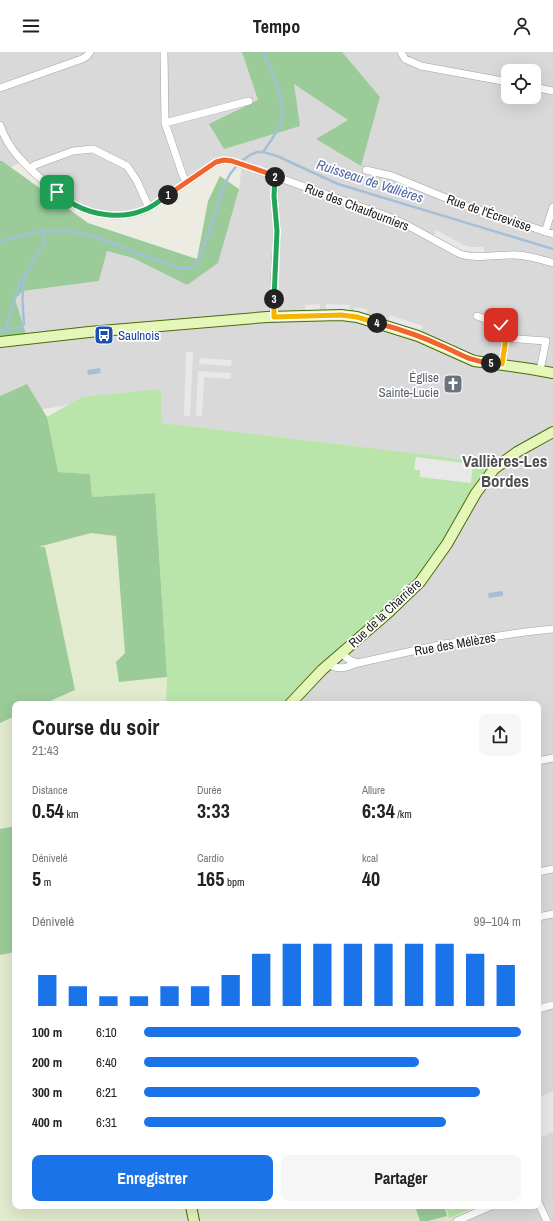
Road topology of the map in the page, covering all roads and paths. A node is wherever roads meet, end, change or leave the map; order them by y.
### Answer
1 (90, 52) edge
2 (164, 52) edge
3 (401, 52) edge
4 (501, 81) edge
5 (0, 88) edge
6 (541, 88) edge
7 (553, 91) edge
8 (249, 101) dead end
9 (164, 123) junction
10 (0, 126) edge
11 (30, 169) junction
12 (366, 170) dead end
13 (276, 176) junction
14 (187, 182) junction
15 (553, 207) edge
16 (149, 208) junction
17 (545, 232) junction
18 (553, 234) edge
19 (553, 263) edge
20 (477, 316) dead end
21 (274, 317) junction
22 (506, 338) junction
23 (0, 342) edge
24 (502, 364) junction
25 (540, 370) junction
26 (553, 374) edge
27 (553, 432) edge
28 (553, 629) edge
29 (342, 653) junction
30 (329, 664) junction
31 (358, 664) junction
32 (293, 701) edge
33 (553, 758) edge
34 (541, 760) edge
35 (553, 869) edge
36 (541, 871) edge
37 (553, 914) edge
38 (541, 916) edge
39 (553, 1005) edge
40 (541, 1007) edge
41 (541, 1208) edge
42 (192, 1209) edge
43 (484, 1209) edge
44 (194, 1221) edge
45 (457, 1221) edge
46 (547, 1221) edge

1 - 5 street
2 - 9 street
3 - 4 street
6 - 7 street
8 - 9 street
9 - 14 street
10 - 11 street, Rue des Chaufourniers
11 - 16 street, Rue des Chaufourniers
11 - 16 street
12 - 17 street, Rue de l'Écrevisse
13 - 14 street, Rue des Chaufourniers
13 - 19 street, Rue des Chaufourniers
13 - 21 street
14 - 16 street, Rue des Chaufourniers
15 - 17 street, Rue de l'Écrevisse
17 - 18 street, Rue de l'Écrevisse
20 - 22 street
21 - 23 main road
21 - 24 main road
22 - 24 street
22 - 25 street
24 - 25 main road
25 - 26 main road
27 - 29 main road, Rue de la Charrière
28 - 31 street, Rue des Mélèzes
29 - 30 main road, Rue de la Charrière
29 - 31 street
30 - 31 street, Rue des Mélèzes
30 - 32 main road, Rue de la Charrière
33 - 34 street
35 - 36 street
37 - 38 street
39 - 40 street
41 - 46 street
42 - 44 main road
43 - 45 street

